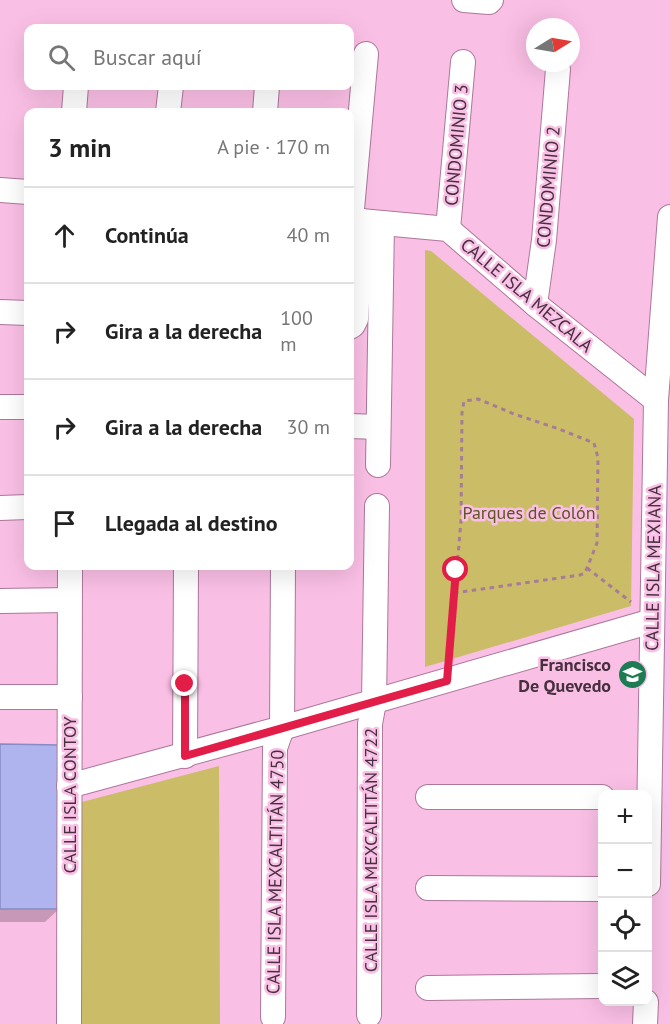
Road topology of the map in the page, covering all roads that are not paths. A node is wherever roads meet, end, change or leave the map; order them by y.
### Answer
1 (464, 0) edge
2 (491, 0) edge
3 (366, 54) dead end
4 (463, 62) dead end
5 (558, 72) edge
6 (76, 90) edge
7 (171, 90) edge
8 (267, 90) edge
9 (74, 108) edge
10 (168, 108) edge
11 (265, 108) edge
12 (0, 190) edge
13 (24, 192) edge
14 (670, 218) edge
15 (361, 221) edge
16 (448, 229) junction
17 (535, 304) junction
18 (0, 312) edge
19 (24, 313) edge
20 (354, 323) edge
21 (664, 357) edge
22 (656, 400) junction
23 (0, 407) edge
24 (24, 407) edge
25 (354, 426) edge
26 (378, 427) junction
27 (378, 465) dead end
28 (377, 506) dead end
29 (24, 507) edge
30 (0, 508) edge
31 (70, 570) edge
32 (186, 570) edge
33 (283, 570) edge
34 (69, 600) junction
35 (0, 601) edge
36 (652, 621) junction
37 (0, 697) edge
38 (70, 697) junction
39 (374, 702) junction
40 (282, 728) junction
41 (185, 756) junction
42 (69, 786) junction
43 (648, 790) edge
44 (428, 796) dead end
45 (598, 797) edge
46 (428, 888) dead end
47 (598, 890) edge
48 (598, 986) edge
49 (428, 988) dead end
50 (646, 1006) edge
51 (369, 1015) dead end
52 (273, 1017) dead end
53 (69, 1024) edge
54 (645, 1024) edge

1 - 2 street
3 - 15 street
4 - 16 street, CONDOMINIO 3
5 - 17 street, CONDOMINIO 2
6 - 9 street
7 - 10 street
8 - 11 street
12 - 13 street
14 - 21 street, CALLE ISLA MEXIANA
15 - 16 street, CALLE ISLA MEZCALA
15 - 20 street
15 - 26 street
16 - 17 street, CALLE ISLA MEZCALA
17 - 22 street, CALLE ISLA MEZCALA
18 - 19 street
21 - 22 street, CALLE ISLA MEXIANA
22 - 36 street, CALLE ISLA MEXIANA
23 - 24 street
25 - 26 street
26 - 27 street
28 - 39 street, CALLE ISLA MEXCALTITÁN 4722
29 - 30 street
31 - 34 street, CALLE ISLA CONTOY
32 - 41 street
33 - 40 street, CALLE ISLA MEXCALTITÁN 4750
34 - 35 street
34 - 38 street, CALLE ISLA CONTOY
36 - 39 street
36 - 43 street, CALLE ISLA MEXIANA
37 - 38 street
38 - 42 street, CALLE ISLA CONTOY
39 - 40 street
39 - 51 street, CALLE ISLA MEXCALTITÁN 4722
40 - 41 street
40 - 52 street, CALLE ISLA MEXCALTITÁN 4750
41 - 42 street
42 - 53 street, CALLE ISLA CONTOY
44 - 45 street
46 - 47 street
48 - 49 street
50 - 54 street

